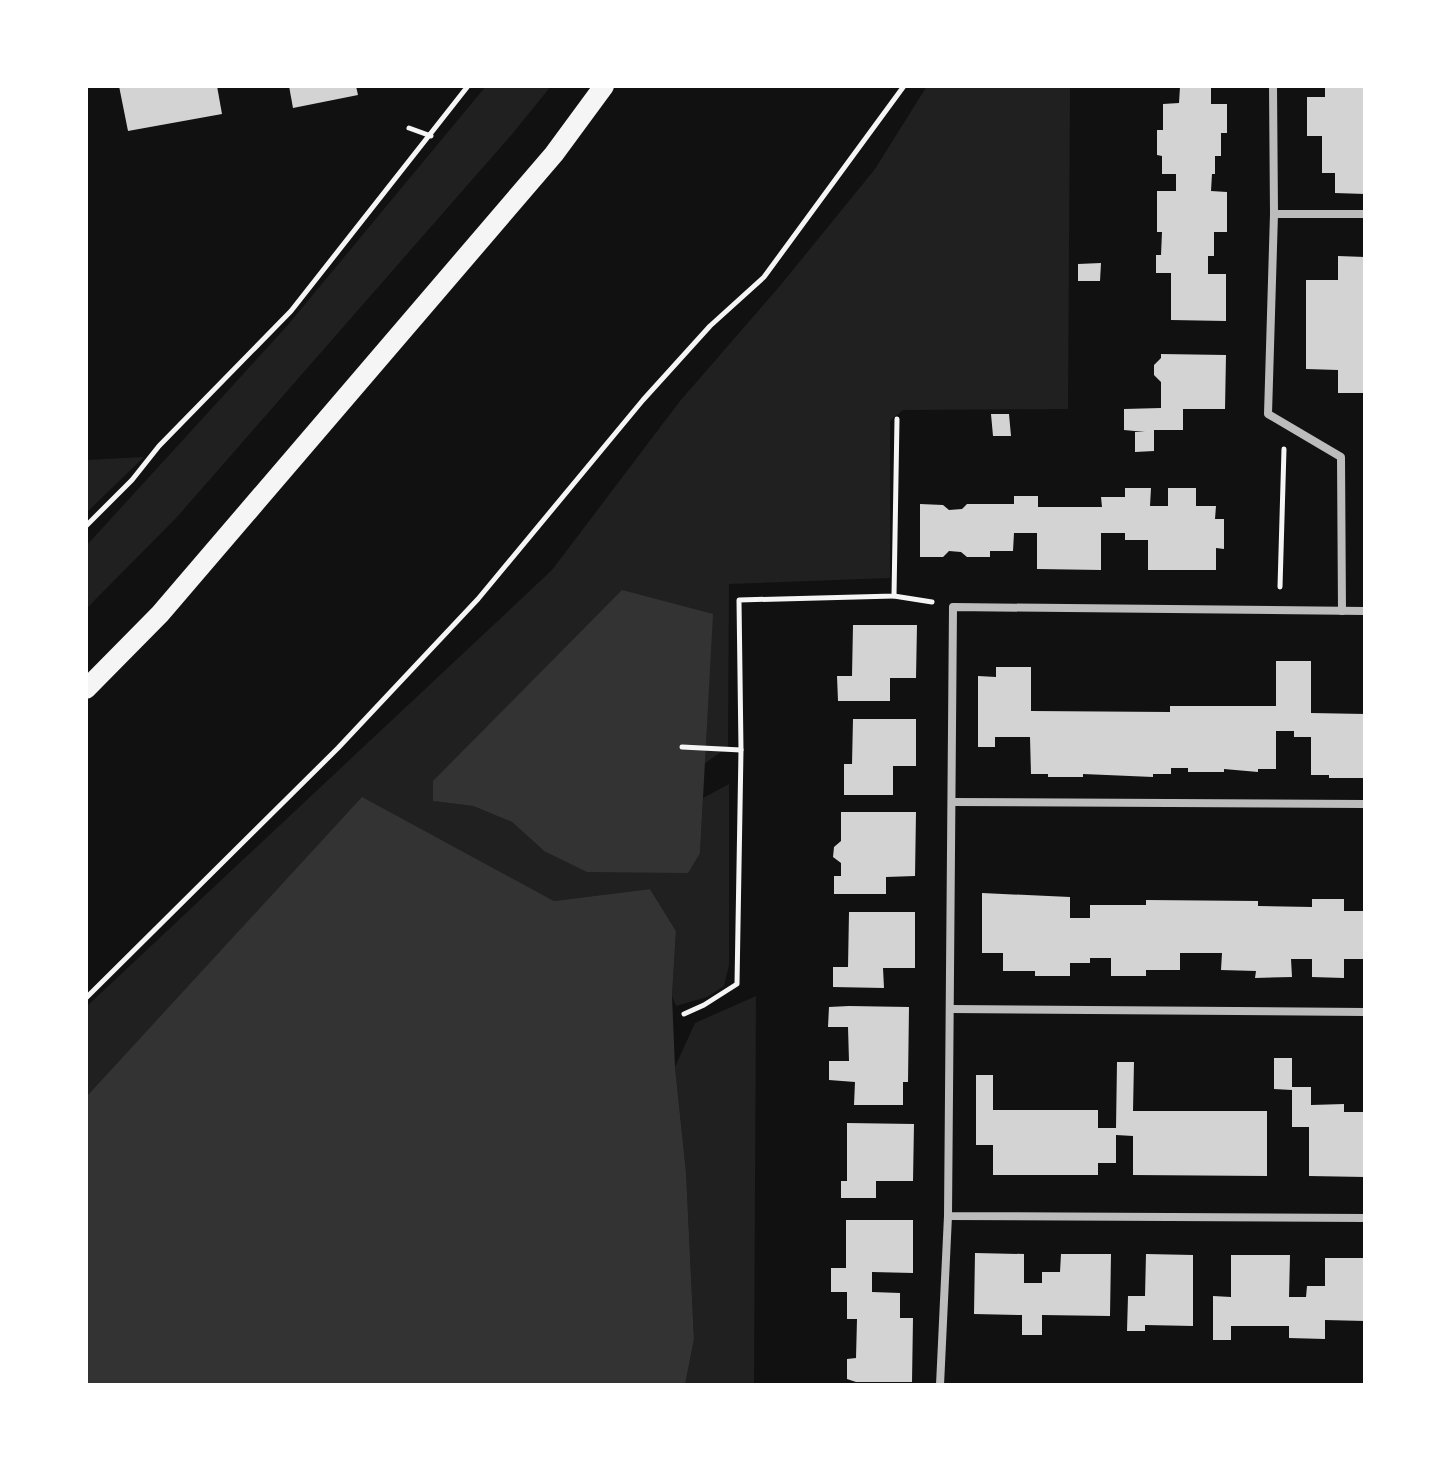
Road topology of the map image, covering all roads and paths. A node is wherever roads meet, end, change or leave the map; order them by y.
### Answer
1 (468, 86) edge
2 (604, 86) edge
3 (904, 86) edge
4 (1273, 86) edge
5 (409, 128) dead end
6 (431, 136) junction
7 (1274, 214) junction
8 (1365, 214) edge
9 (897, 419) dead end
10 (1285, 424) junction
11 (86, 526) edge
12 (894, 596) junction
13 (953, 607) junction
14 (1279, 611) junction
15 (1342, 611) junction
16 (1365, 611) edge
17 (86, 689) edge
18 (682, 747) dead end
19 (741, 750) junction
20 (952, 802) junction
21 (1365, 804) edge
22 (86, 998) edge
23 (951, 1009) junction
24 (1365, 1012) edge
25 (684, 1014) dead end
26 (948, 1216) junction
27 (1365, 1218) edge
28 (940, 1385) edge

1 - 6 path
2 - 17 main road
3 - 22 path
4 - 7 street
5 - 6 path
6 - 11 path
7 - 8 street
7 - 10 street
9 - 12 path
10 - 14 path
10 - 15 street
12 - 13 path
12 - 19 path
13 - 14 street
13 - 20 street
14 - 15 street
15 - 16 street
18 - 19 path
19 - 25 path
20 - 21 street
20 - 23 street
23 - 24 street
23 - 26 street
26 - 27 street
26 - 28 street

